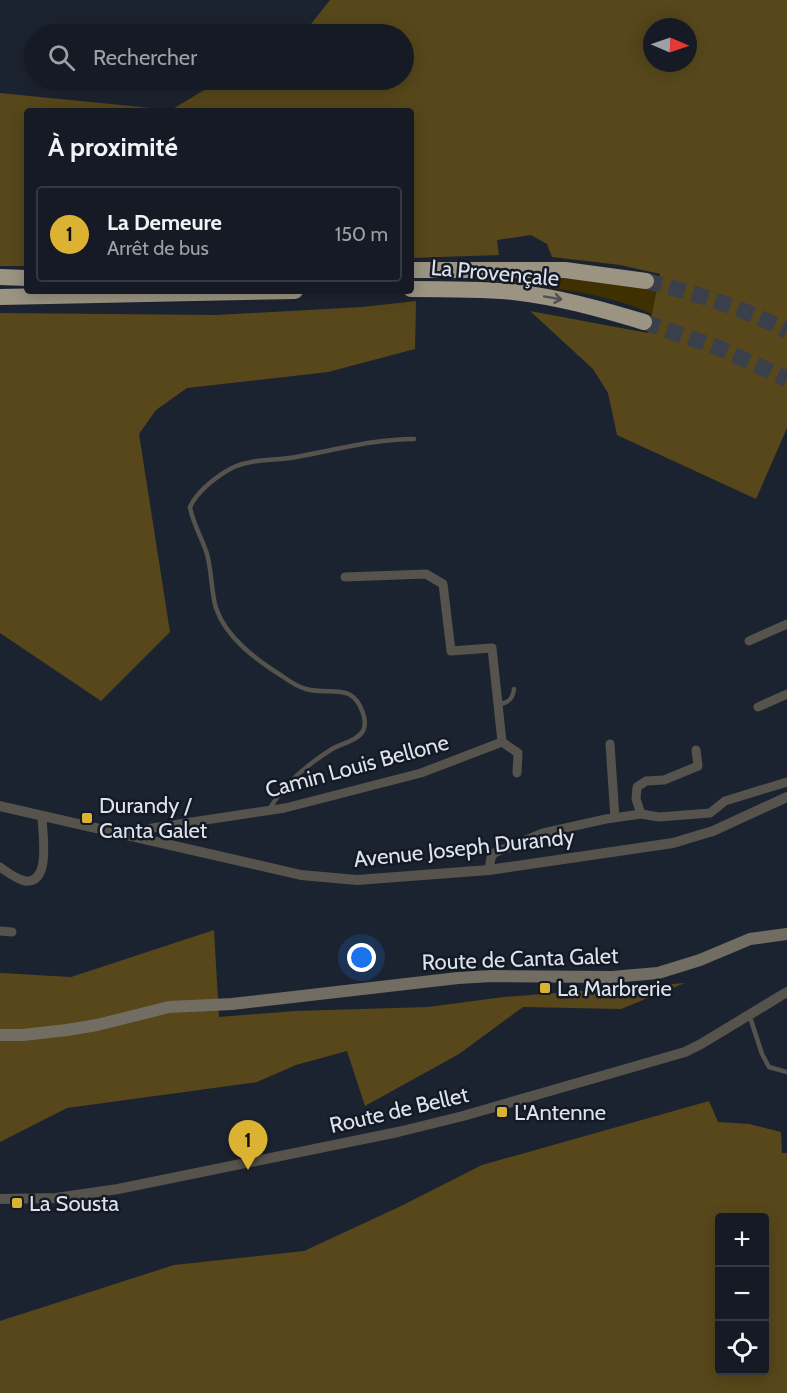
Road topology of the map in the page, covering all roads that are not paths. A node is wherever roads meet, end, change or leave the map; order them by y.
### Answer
1 (414, 270) edge
2 (0, 277) edge
3 (24, 278) edge
4 (646, 281) tunnel mouth
5 (414, 289) edge
6 (148, 294) edge
7 (0, 297) edge
8 (644, 322) tunnel mouth
9 (414, 439) dead end
10 (345, 577) dead end
11 (787, 624) edge
12 (748, 641) dead end
13 (514, 689) dead end
14 (787, 694) edge
15 (499, 704) junction
16 (758, 707) dead end
17 (502, 742) junction
18 (610, 744) dead end
19 (696, 750) dead end
20 (517, 773) dead end
21 (787, 782) edge
22 (787, 797) edge
23 (0, 806) edge
24 (269, 811) junction
25 (641, 814) junction
26 (42, 816) junction
27 (615, 818) junction
28 (135, 837) junction
29 (0, 867) edge
30 (489, 870) junction
31 (0, 931) edge
32 (12, 932) dead end
33 (787, 934) edge
34 (787, 992) edge
35 (749, 1014) junction
36 (0, 1035) edge
37 (787, 1072) edge
38 (0, 1199) edge

1 - 4 highway, La Provençale
2 - 3 highway
5 -> 8 highway, La Provençale
6 - 7 highway
9 - 24 lane
10 - 15 street
11 - 12 street
13 - 15 lane
14 - 16 street
15 - 17 street
17 - 20 street
17 - 24 street, Camin Louis Bellone
18 - 27 street
19 - 25 street
21 - 25 street
22 - 30 street, Avenue Joseph Durandy
23 - 26 street, Avenue Joseph Durandy
24 - 28 street, Camin Louis Bellone
25 - 27 street
26 - 28 street, Avenue Joseph Durandy
26 - 29 street
27 - 30 street
28 - 30 street, Avenue Joseph Durandy
31 - 32 street
33 - 36 main road, Route de Canta Galet
34 - 35 street, Route de Bellet
35 - 37 lane
35 - 38 street, Route de Bellet

